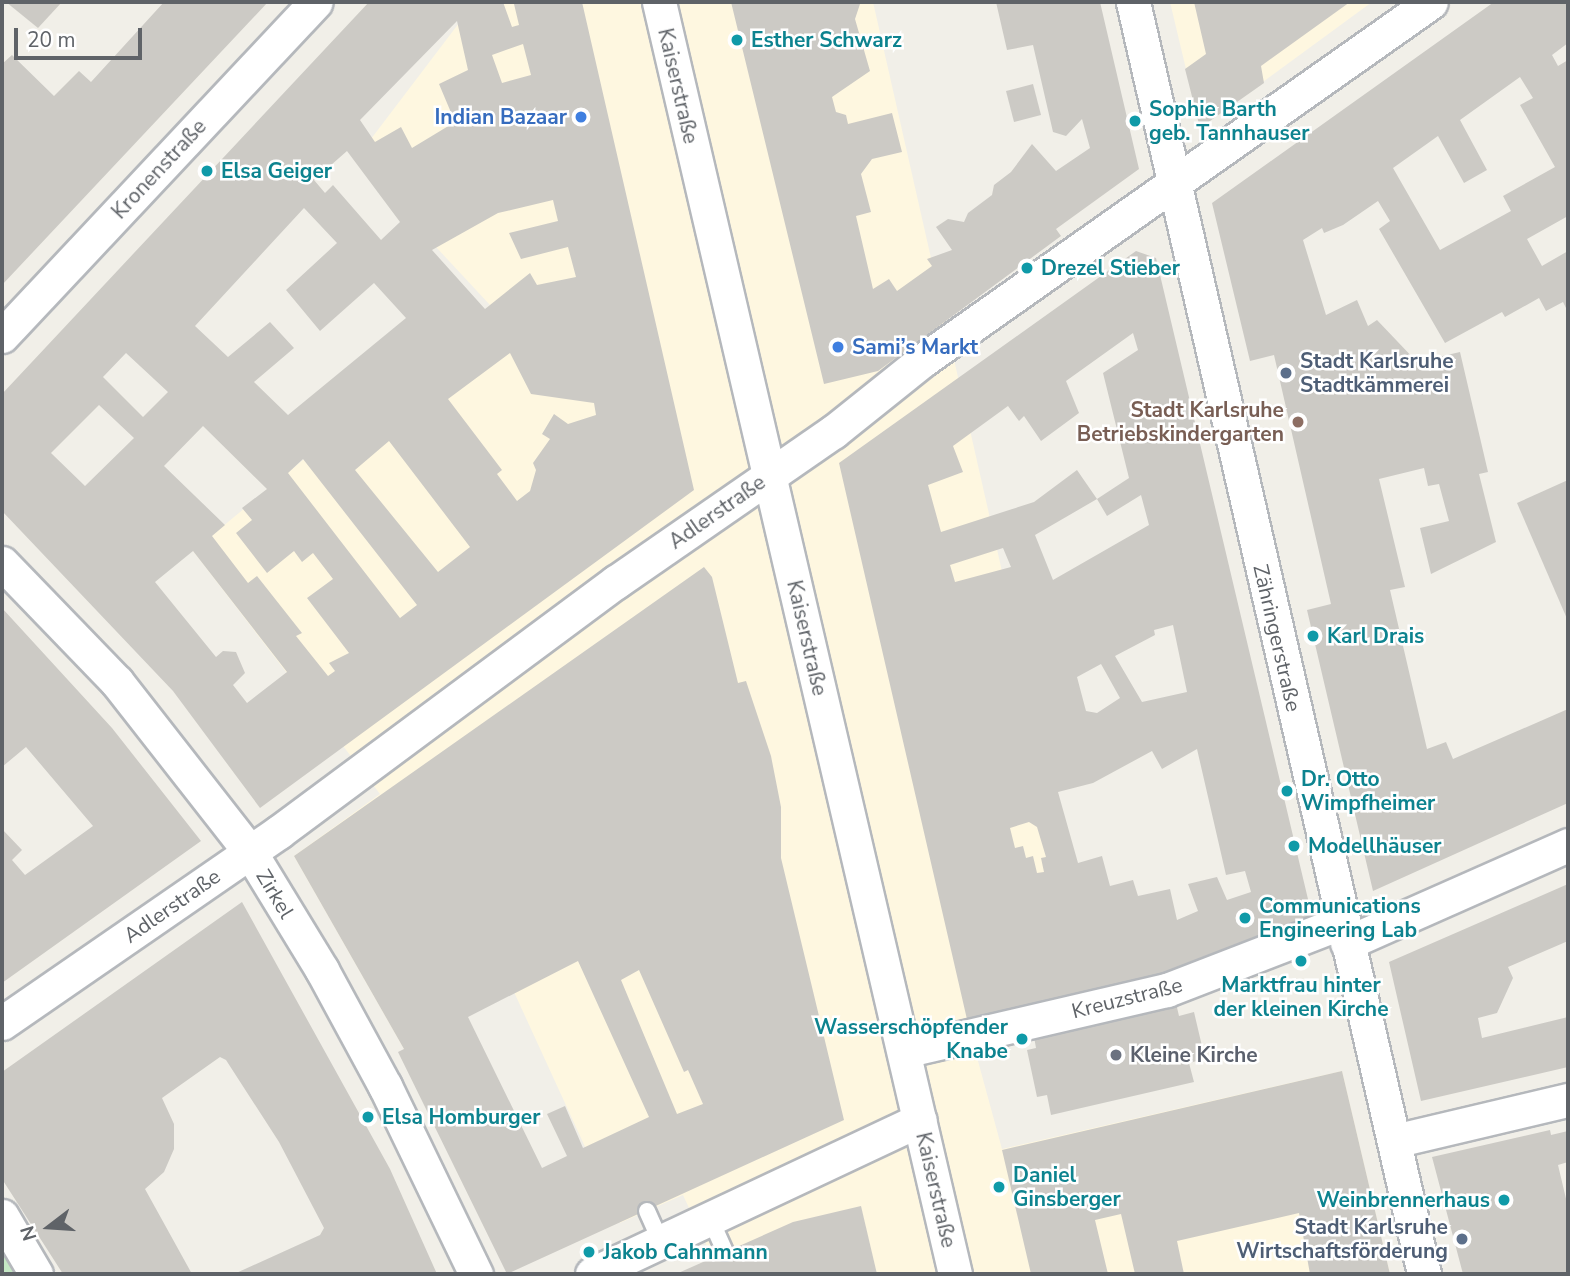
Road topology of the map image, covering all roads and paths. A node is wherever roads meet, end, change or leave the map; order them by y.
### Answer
1 (316, 2) edge
2 (659, 2) edge
3 (1133, 2) edge
4 (1432, 2) edge
5 (1174, 186) junction
6 (2, 336) edge
7 (769, 475) junction
8 (2, 563) edge
9 (1568, 845) edge
10 (250, 852) junction
11 (1344, 932) junction
12 (2, 1023) edge
13 (904, 1051) junction
14 (1568, 1100) edge
15 (920, 1119) junction
16 (1394, 1141) junction
17 (647, 1211) dead end
18 (2, 1216) edge
19 (710, 1218) junction
20 (661, 1241) junction
21 (725, 1252) dead end
22 (36, 1274) edge
23 (476, 1274) edge
24 (592, 1274) edge
25 (955, 1274) edge
26 (1424, 1274) edge

1 - 6 street, Kronenstraße
2 - 7 street, Kaiserstraße
3 - 5 street, Zähringerstraße
4 - 5 street, Adlerstraße
5 - 7 street, Adlerstraße
5 - 11 street, Zähringerstraße
7 - 10 street, Adlerstraße
7 - 13 street, Kaiserstraße
8 - 10 street, Zirkel
9 - 11 street, Kreuzstraße
10 - 12 street, Adlerstraße
10 - 23 street, Zirkel
11 - 13 street, Kreuzstraße
11 - 16 street, Zähringerstraße
13 - 15 street, Kaiserstraße
14 - 16 street
15 - 19 street
15 - 25 street, Kaiserstraße
16 - 26 street, Zähringerstraße
17 - 20 lane
18 - 22 street
19 - 20 street
19 - 21 lane
20 - 24 street

